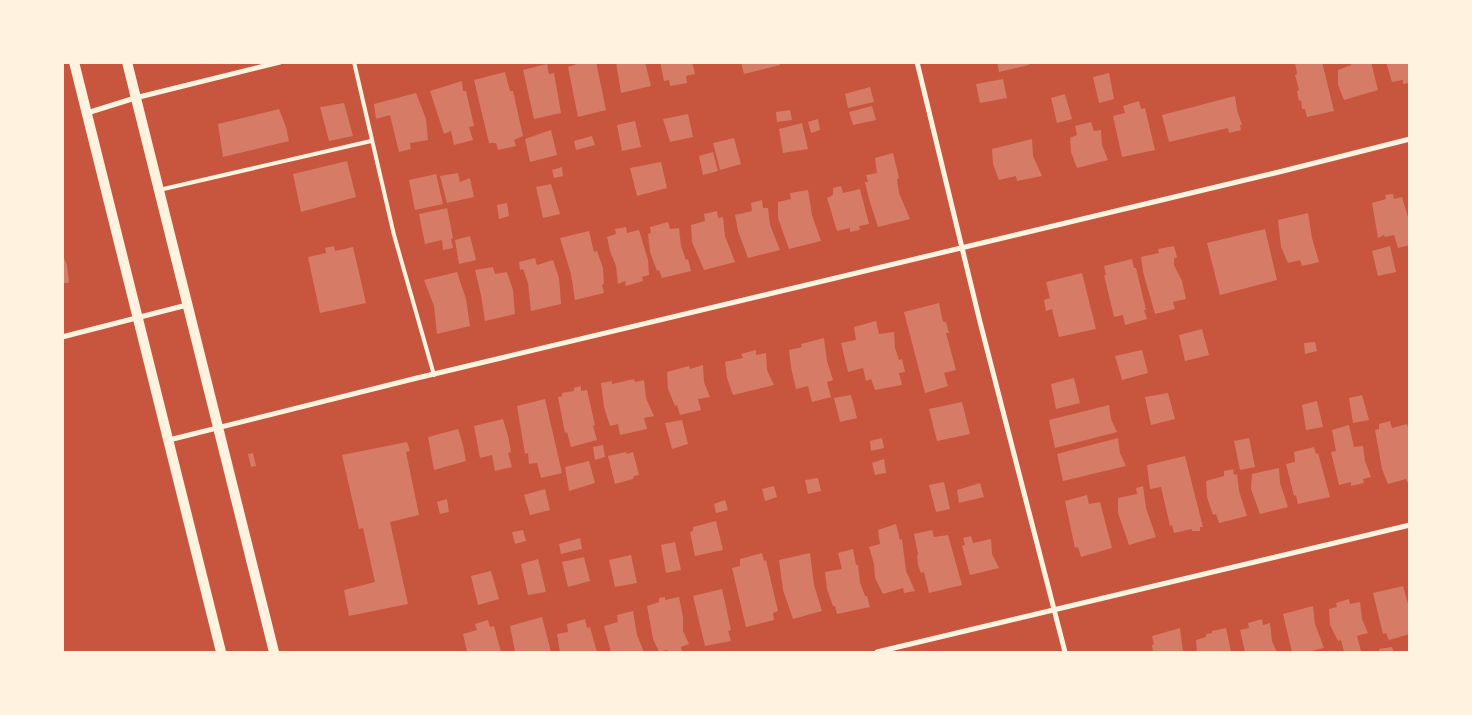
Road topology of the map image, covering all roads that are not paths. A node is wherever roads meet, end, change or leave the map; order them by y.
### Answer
1 (74, 62) edge
2 (126, 62) edge
3 (280, 62) edge
4 (354, 62) edge
5 (917, 62) edge
6 (135, 98) junction
7 (86, 113) junction
8 (1410, 139) edge
9 (371, 141) junction
10 (158, 190) junction
11 (963, 249) junction
12 (187, 305) junction
13 (137, 318) junction
14 (62, 337) edge
15 (434, 375) junction
16 (218, 426) junction
17 (168, 440) junction
18 (1410, 525) edge
19 (1054, 610) junction
20 (221, 652) edge
21 (274, 652) edge
22 (877, 652) edge
23 (1065, 652) edge

1 - 7 main road
2 - 6 main road
3 - 6 street
4 - 9 lane
5 - 11 street
6 - 7 street
6 - 10 main road
7 - 13 main road
8 - 11 street
9 - 10 lane
9 - 15 lane
10 - 12 main road
11 - 15 street
11 - 19 street
12 - 13 street
12 - 16 main road
13 - 14 street
13 - 17 main road
15 - 16 street
16 - 17 street
16 - 21 main road
17 - 20 main road
18 - 19 street
19 - 22 street
19 - 23 street

